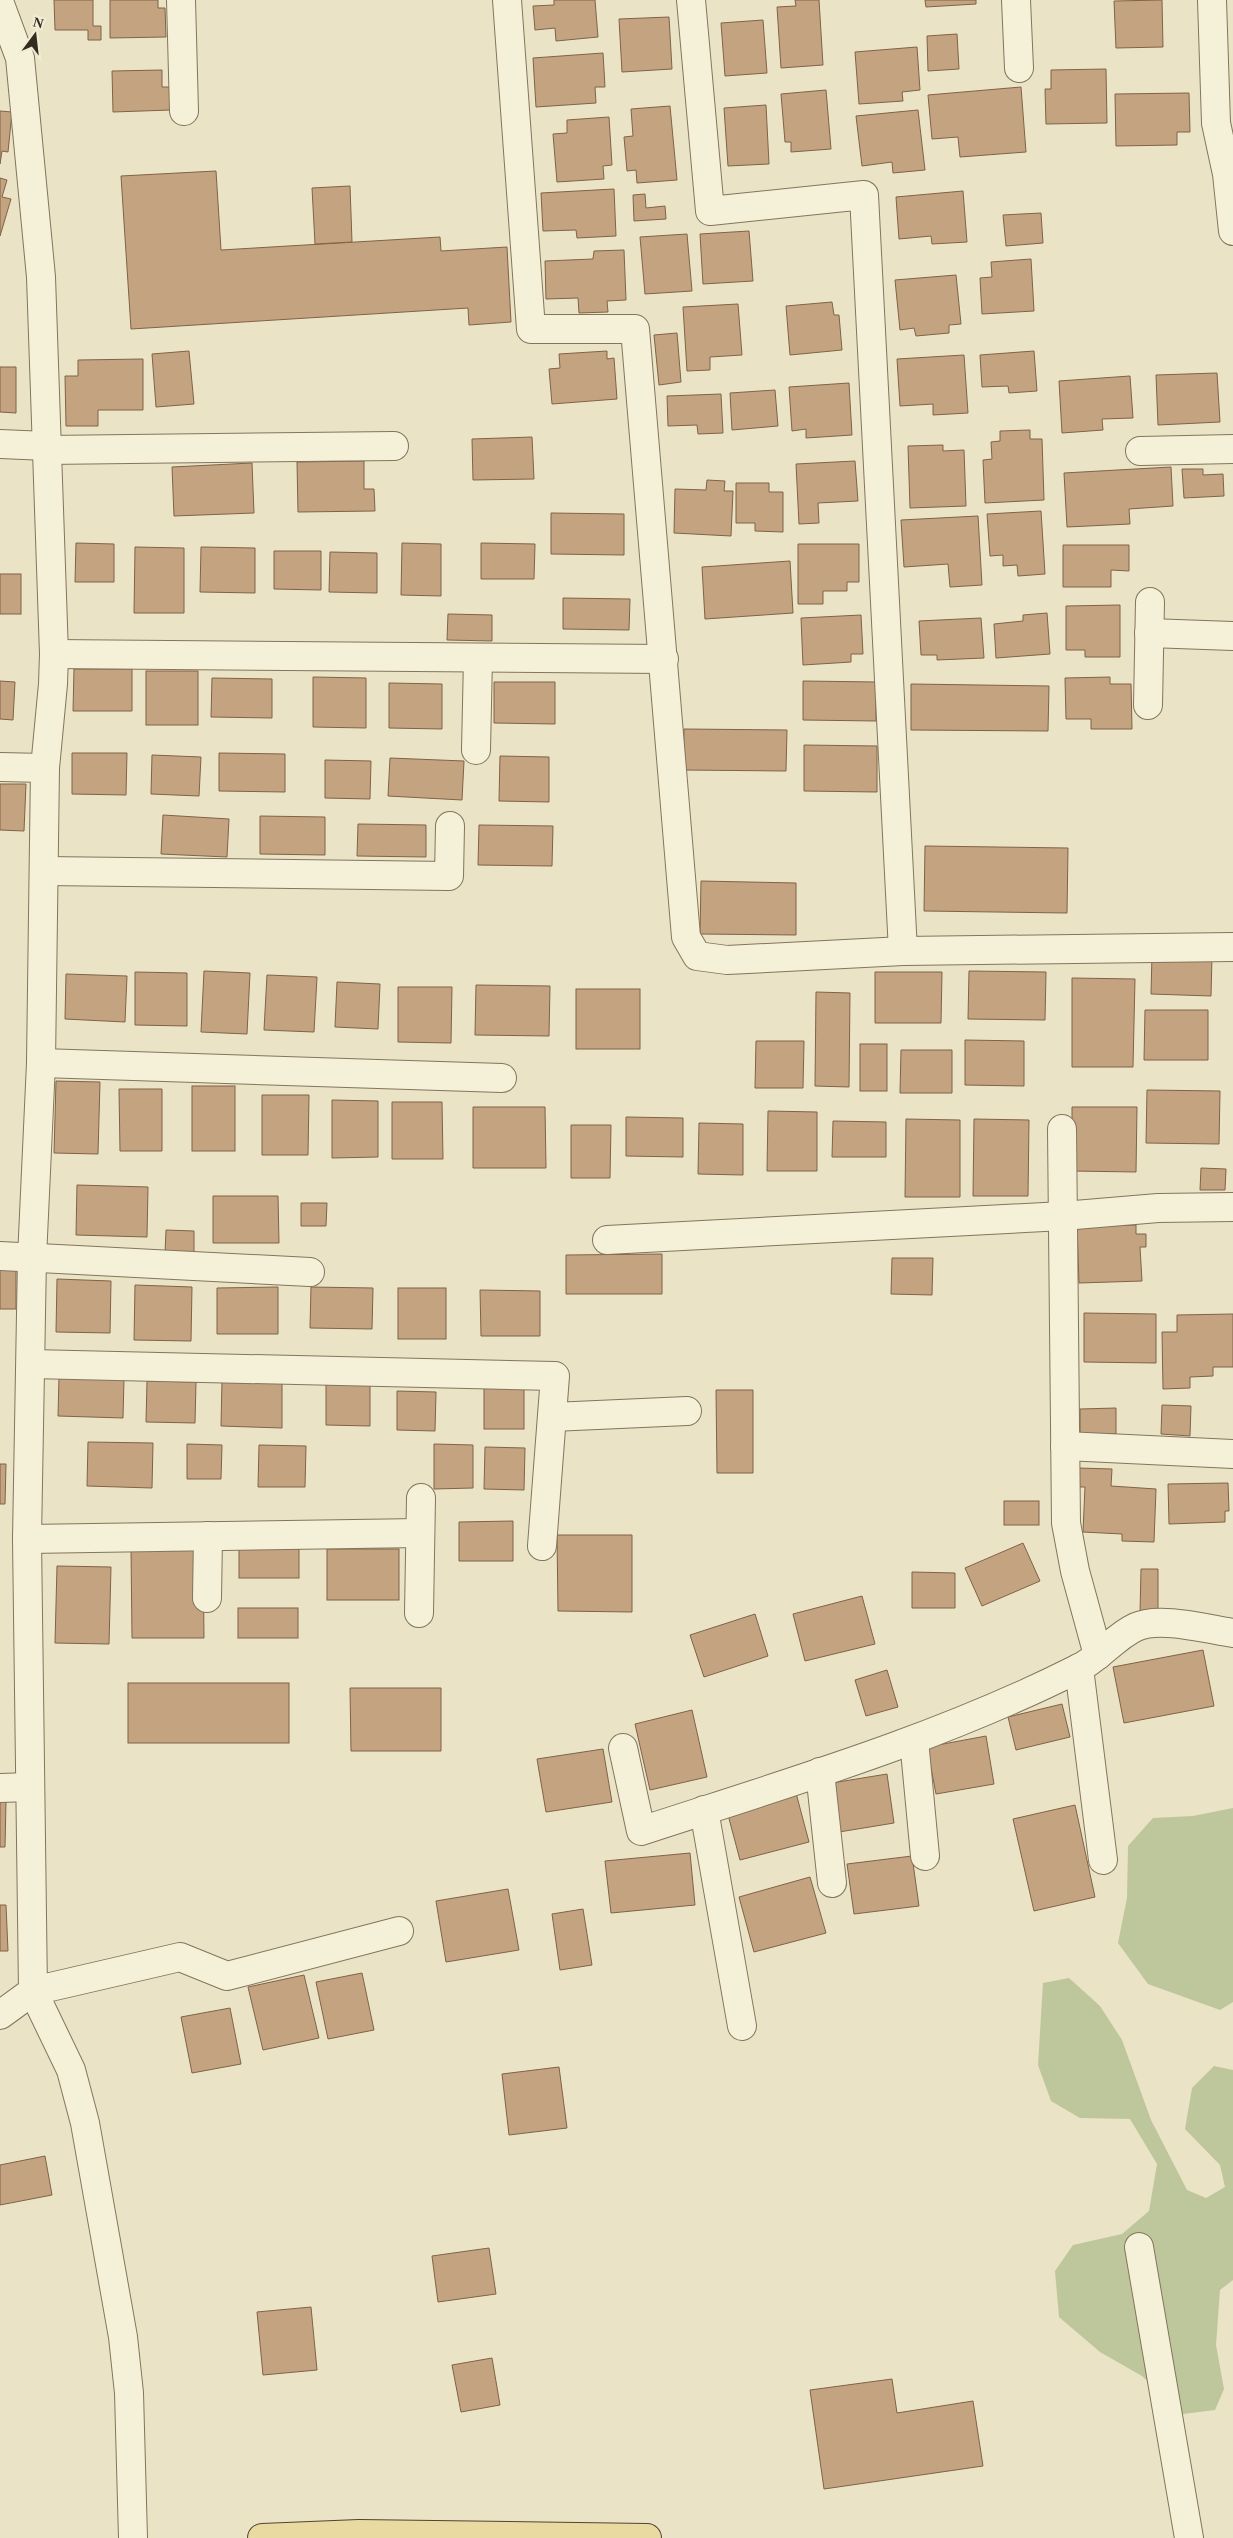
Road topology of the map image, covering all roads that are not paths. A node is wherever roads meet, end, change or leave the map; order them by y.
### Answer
1 (181, 0) edge
2 (506, 0) edge
3 (691, 0) edge
4 (1016, 0) edge
5 (1212, 0) edge
6 (0, 4) edge
7 (1019, 68) dead end
8 (184, 111) dead end
9 (1230, 174) edge
10 (1233, 231) edge
11 (0, 444) edge
12 (394, 446) dead end
13 (47, 448) junction
14 (1233, 449) edge
15 (1140, 451) dead end
16 (1150, 602) dead end
17 (1149, 633) junction
18 (1233, 636) edge
19 (54, 654) junction
20 (478, 658) junction
21 (664, 659) junction
22 (1148, 705) dead end
23 (476, 750) dead end
24 (0, 767) edge
25 (44, 768) junction
26 (450, 826) dead end
27 (44, 871) junction
28 (1233, 947) edge
29 (903, 951) junction
30 (41, 1063) junction
31 (502, 1078) dead end
32 (1062, 1129) dead end
33 (1233, 1207) edge
34 (1064, 1216) junction
35 (607, 1240) dead end
36 (0, 1256) edge
37 (32, 1258) junction
38 (310, 1272) dead end
39 (31, 1364) junction
40 (687, 1411) dead end
41 (552, 1416) junction
42 (1065, 1446) junction
43 (1233, 1454) edge
44 (421, 1498) dead end
45 (420, 1533) junction
46 (208, 1536) junction
47 (28, 1539) junction
48 (542, 1546) dead end
49 (207, 1598) dead end
50 (418, 1613) dead end
51 (1233, 1633) edge
52 (1089, 1662) junction
53 (914, 1740) junction
54 (623, 1748) dead end
55 (820, 1772) junction
56 (30, 1787) junction
57 (0, 1788) edge
58 (704, 1810) junction
59 (925, 1856) dead end
60 (1103, 1860) dead end
61 (832, 1883) dead end
62 (399, 1931) dead end
63 (33, 1991) junction
64 (0, 2015) edge
65 (742, 2026) dead end
66 (1139, 2247) dead end
67 (133, 2538) edge
68 (262, 2538) edge
69 (647, 2538) edge
70 (1189, 2538) edge

1 - 8 street
2 - 21 street
3 - 29 street
4 - 7 street
5 - 9 street
6 - 13 street
9 - 10 street
11 - 13 street
12 - 13 street
13 - 19 street
14 - 15 street
16 - 17 street
17 - 18 street
17 - 22 street
19 - 20 street
19 - 25 street
20 - 21 street
20 - 23 street
21 - 29 street
24 - 25 street
25 - 27 street
26 - 27 street
27 - 30 street
28 - 29 street
30 - 31 street
30 - 37 street
32 - 34 street
33 - 34 street
34 - 35 street
34 - 42 street
36 - 37 street
37 - 38 street
37 - 39 street
39 - 41 street
39 - 47 street
40 - 41 street
41 - 48 street
42 - 43 street
42 - 52 street
44 - 45 street
45 - 46 street
45 - 50 street
46 - 47 street
46 - 49 street
47 - 56 street
51 - 52 street
52 - 53 street
52 - 60 street
53 - 55 street
53 - 59 street
54 - 58 street
55 - 58 street
55 - 61 street
56 - 57 street
56 - 63 street
58 - 65 street
62 - 63 street
63 - 64 street
63 - 67 street
66 - 70 street
68 - 69 main road

